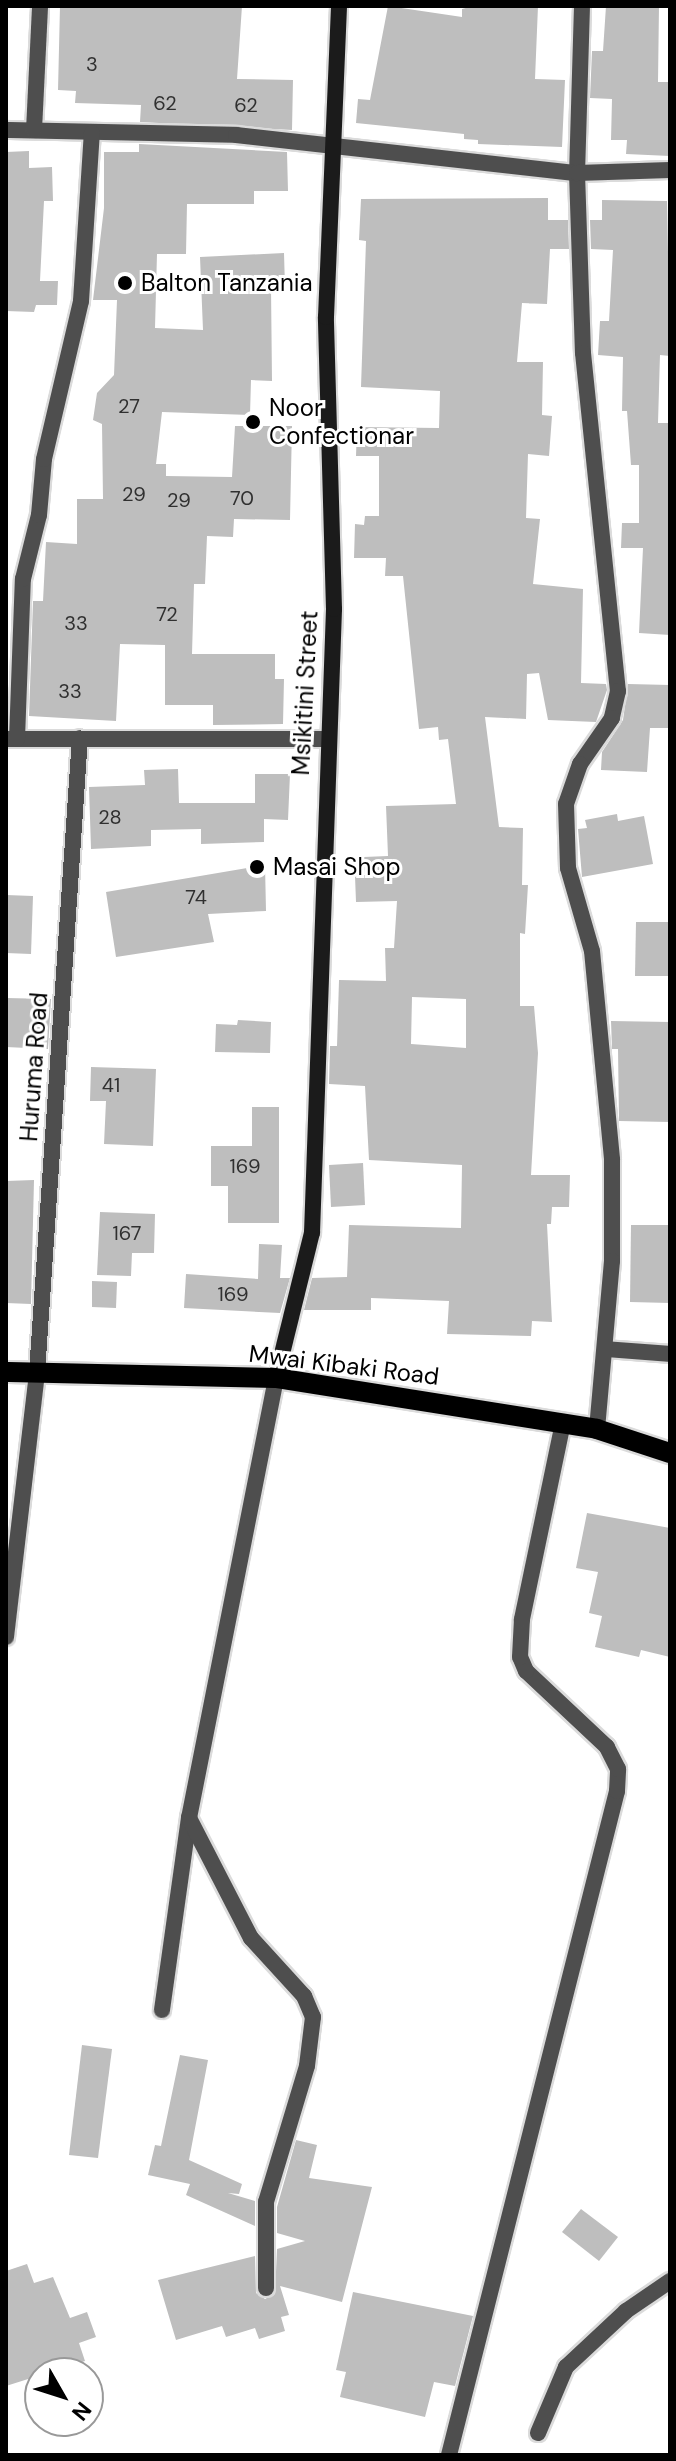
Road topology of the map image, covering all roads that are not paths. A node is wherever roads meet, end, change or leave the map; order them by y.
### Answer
1 (40, 6) edge
2 (339, 6) edge
3 (582, 6) edge
4 (6, 130) edge
5 (34, 130) junction
6 (92, 133) junction
7 (332, 149) junction
8 (670, 170) edge
9 (577, 173) junction
10 (80, 738) junction
11 (11, 739) edge
12 (326, 739) junction
13 (605, 1349) junction
14 (670, 1354) edge
15 (6, 1372) edge
16 (37, 1373) junction
17 (276, 1378) junction
18 (563, 1423) junction
19 (597, 1429) junction
20 (670, 1453) edge
21 (6, 1637) edge
22 (189, 1818) junction
23 (162, 2010) dead end
24 (670, 2281) edge
25 (266, 2288) dead end
26 (538, 2433) dead end
27 (449, 2455) edge

1 - 5 street
2 - 7 street, Msikitini Street
3 - 9 street
4 - 5 street
5 - 6 street
6 - 7 street
6 - 11 street
7 - 9 street
7 - 12 street, Msikitini Street
8 - 9 street
9 - 13 street
10 - 11 street
10 - 12 street
10 - 16 street, Huruma Road
12 - 17 street, Msikitini Street
13 - 14 street
13 - 19 street
15 - 16 main road, Mwai Kibaki Road
16 - 17 main road, Mwai Kibaki Road
16 - 21 street, Huruma Road
17 - 18 main road, Mwai Kibaki Road
17 - 22 street
18 - 19 main road, Mwai Kibaki Road
18 - 27 street
19 - 20 main road, Mwai Kibaki Road
22 - 23 street
22 - 25 street
24 - 26 street

